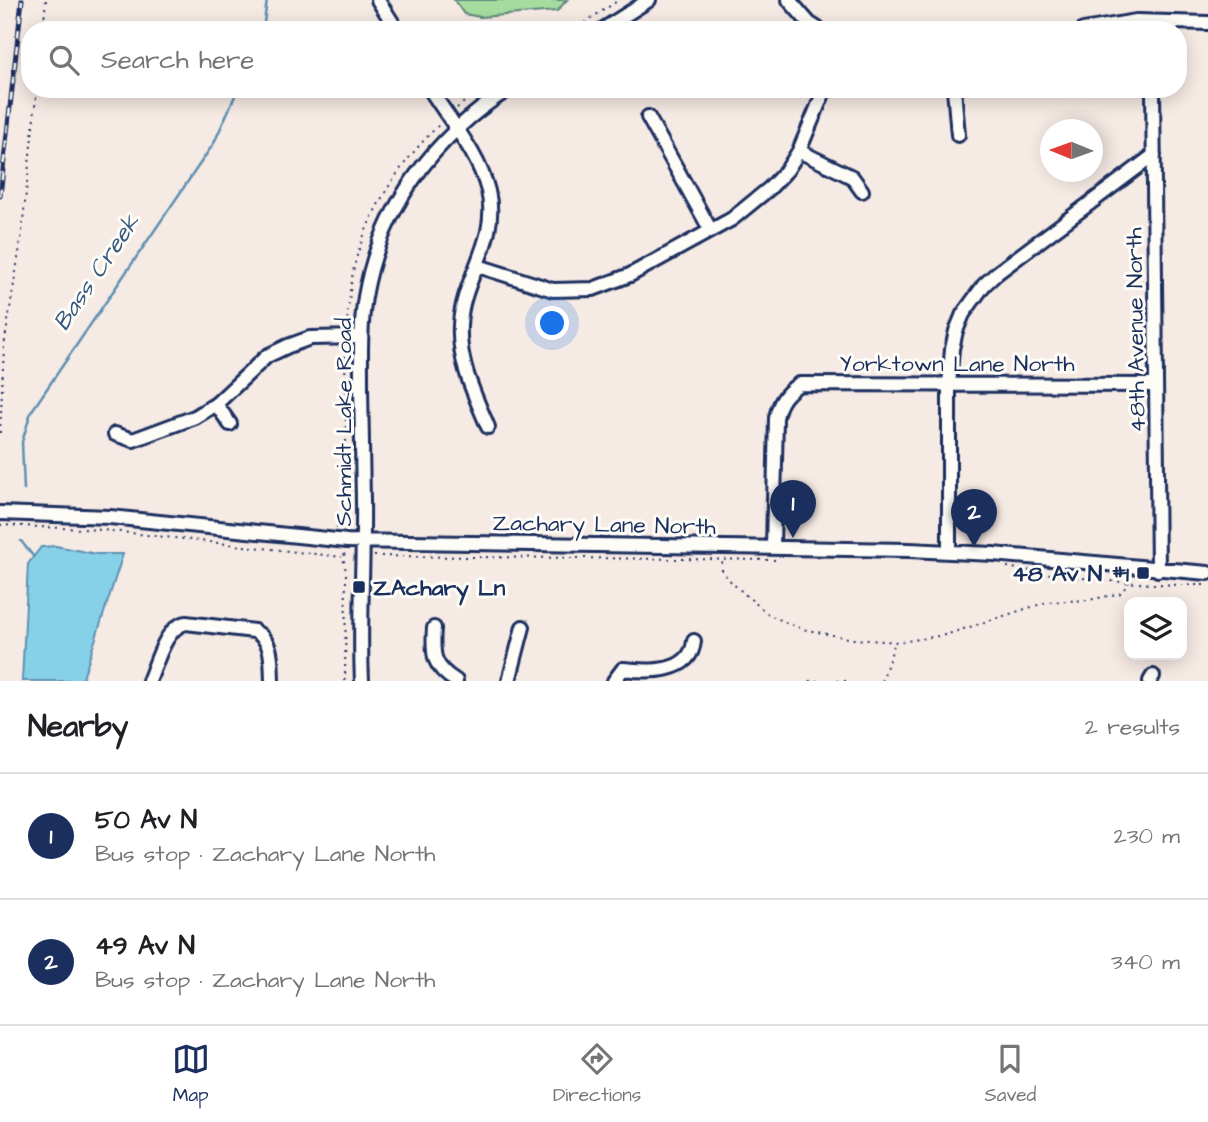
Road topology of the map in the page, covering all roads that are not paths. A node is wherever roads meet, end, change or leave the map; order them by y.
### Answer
1 (378, 0) edge
2 (649, 0) edge
3 (789, 0) edge
4 (391, 21) edge
5 (616, 21) edge
6 (807, 21) edge
7 (1208, 23) edge
8 (1187, 24) edge
9 (436, 98) edge
10 (496, 98) edge
11 (821, 98) edge
12 (955, 98) edge
13 (1153, 98) edge
14 (648, 117) dead end
15 (458, 128) junction
16 (958, 135) dead end
17 (799, 151) junction
18 (1154, 155) junction
19 (862, 191) dead end
20 (710, 229) junction
21 (478, 266) junction
22 (361, 337) junction
23 (949, 385) junction
24 (1156, 386) junction
25 (216, 404) junction
26 (230, 424) dead end
27 (488, 427) dead end
28 (115, 434) dead end
29 (0, 513) edge
30 (364, 541) junction
31 (773, 547) junction
32 (949, 552) junction
33 (1158, 570) junction
34 (1208, 573) edge
35 (523, 627) dead end
36 (434, 628) dead end
37 (694, 641) dead end
38 (149, 681) edge
39 (272, 681) edge
40 (362, 681) edge
41 (456, 681) edge
42 (509, 681) edge
43 (614, 681) edge

1 - 4 street
2 - 5 street
3 - 6 street
7 - 8 street
9 - 15 street
10 - 15 street, Schmidt Lake Road
11 - 17 street
12 - 16 street
13 - 18 street, 48th Avenue North
14 - 20 street
15 - 21 street
15 - 22 street, Schmidt Lake Road
17 - 19 street
17 - 20 street
18 - 23 street
18 - 24 street, 48th Avenue North
20 - 21 street
21 - 27 street
22 - 25 street
22 - 30 street, Schmidt Lake Road
23 - 24 street, Yorktown Lane North
23 - 31 street, Yorktown Lane North
23 - 32 street
24 - 33 street, 48th Avenue North
25 - 26 street
25 - 28 street
29 - 30 street, Zachary Lane North
30 - 31 street, Zachary Lane North
30 - 40 street, Schmidt Lake Road
31 - 32 street, Zachary Lane North
32 - 33 street, Zachary Lane North
33 - 34 street, Zachary Lane North
35 - 42 street
36 - 41 street
37 - 43 street
38 - 39 street

